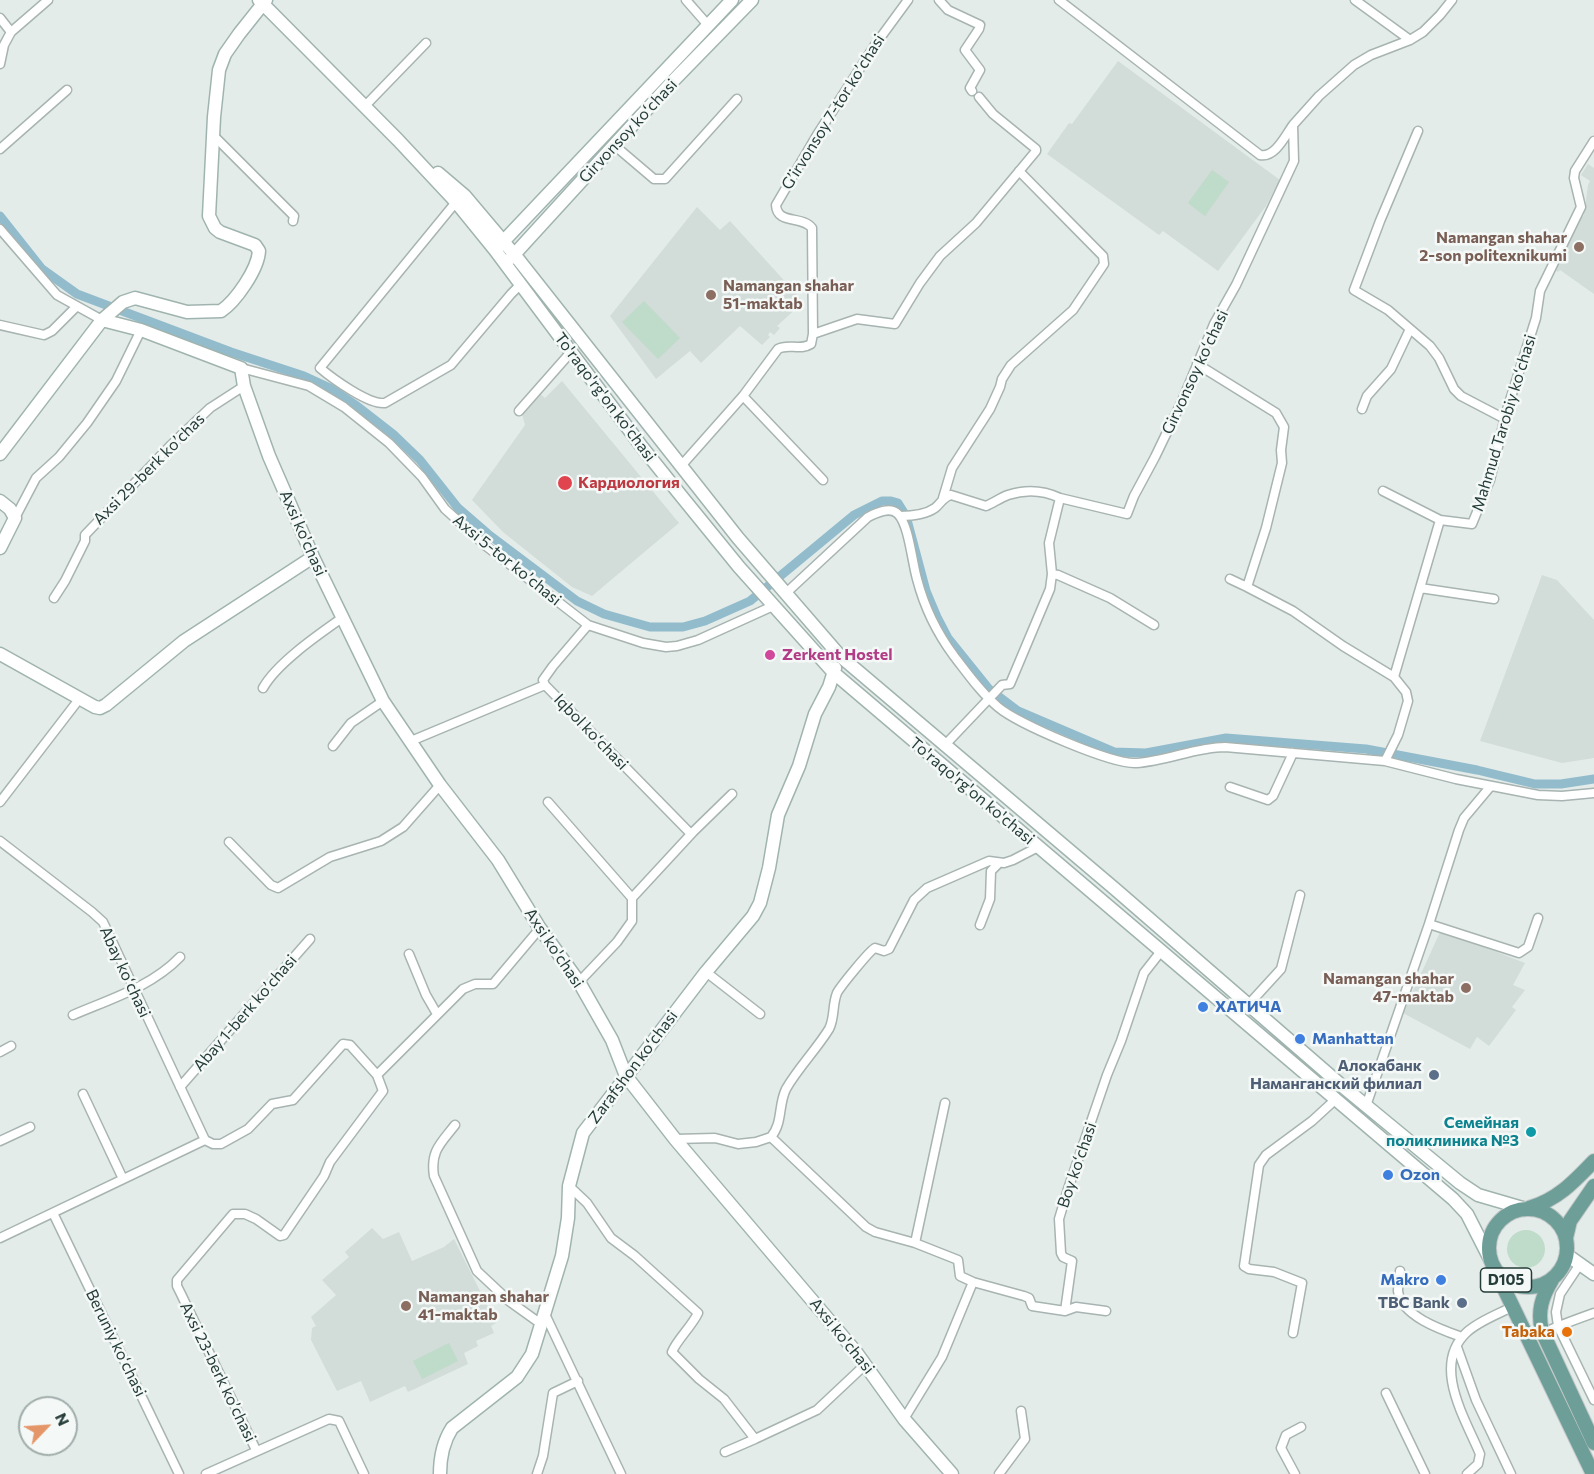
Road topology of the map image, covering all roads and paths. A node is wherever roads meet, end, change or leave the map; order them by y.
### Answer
1 (48, 0) edge
2 (686, 0) edge
3 (732, 0) edge
4 (752, 0) edge
5 (908, 0) edge
6 (939, 0) edge
7 (1059, 0) edge
8 (1355, 0) edge
9 (1452, 0) edge
10 (263, 1) edge
11 (0, 18) edge
12 (707, 24) junction
13 (11, 32) junction
14 (1410, 40) junction
15 (426, 43) dead end
16 (0, 64) edge
17 (67, 90) dead end
18 (737, 99) dead end
19 (364, 107) junction
20 (1293, 126) junction
21 (1418, 131) dead end
22 (213, 135) junction
23 (398, 140) junction
24 (1594, 141) edge
25 (614, 145) junction
26 (0, 149) edge
27 (1019, 171) junction
28 (456, 202) junction
29 (293, 222) dead end
30 (0, 229) edge
31 (499, 246) junction
32 (510, 259) junction
33 (521, 284) junction
34 (76, 307) junction
35 (105, 318) junction
36 (0, 325) edge
37 (1410, 329) junction
38 (141, 330) junction
39 (813, 334) junction
40 (571, 352) junction
41 (1197, 364) junction
42 (241, 368) junction
43 (244, 386) junction
44 (743, 396) junction
45 (1362, 409) dead end
46 (519, 411) dead end
47 (1505, 419) junction
48 (0, 454) edge
49 (681, 466) junction
50 (823, 480) dead end
51 (1383, 491) dead end
52 (943, 498) junction
53 (1060, 498) junction
54 (0, 501) edge
55 (900, 516) junction
56 (15, 518) junction
57 (1440, 520) junction
58 (0, 548) edge
59 (313, 557) junction
60 (1052, 574) junction
61 (1230, 579) dead end
62 (1247, 587) junction
63 (1420, 588) junction
64 (785, 593) junction
65 (54, 598) dead end
66 (1494, 599) dead end
67 (773, 606) junction
68 (342, 618) junction
69 (588, 625) junction
70 (1154, 625) dead end
71 (0, 654) edge
72 (840, 656) junction
73 (834, 673) junction
74 (1394, 677) junction
75 (545, 685) junction
76 (263, 688) dead end
77 (992, 695) junction
78 (80, 698) junction
79 (383, 701) junction
80 (411, 741) junction
81 (333, 746) dead end
82 (944, 746) junction
83 (1293, 753) junction
84 (1386, 760) junction
85 (440, 785) junction
86 (1230, 787) dead end
87 (1490, 787) junction
88 (732, 794) dead end
89 (1594, 794) edge
90 (548, 801) dead end
91 (0, 802) edge
92 (692, 834) junction
93 (0, 841) edge
94 (229, 842) dead end
95 (1038, 847) junction
96 (999, 863) junction
97 (1300, 895) dead end
98 (632, 898) junction
99 (1538, 918) dead end
100 (1430, 924) junction
101 (980, 925) dead end
102 (539, 927) junction
103 (310, 939) dead end
104 (1162, 951) junction
105 (409, 954) dead end
106 (180, 957) dead end
107 (706, 972) junction
108 (579, 982) junction
109 (134, 989) junction
110 (1249, 1004) junction
111 (437, 1014) junction
112 (760, 1014) dead end
113 (73, 1015) dead end
114 (11, 1046) dead end
115 (0, 1052) edge
116 (377, 1075) junction
117 (626, 1076) junction
118 (180, 1087) junction
119 (83, 1094) dead end
120 (1336, 1099) junction
121 (945, 1103) dead end
122 (1366, 1106) junction
123 (455, 1125) dead end
124 (30, 1127) dead end
125 (771, 1137) junction
126 (675, 1139) junction
127 (205, 1140) junction
128 (0, 1141) edge
129 (1594, 1161) edge
130 (123, 1179) junction
131 (569, 1186) junction
132 (1594, 1186) edge
133 (1526, 1209) junction
134 (53, 1213) junction
135 (0, 1238) edge
136 (1566, 1238) junction
137 (915, 1243) junction
138 (1567, 1255) junction
139 (1492, 1263) junction
140 (1580, 1264) junction
141 (1400, 1271) dead end
142 (1594, 1274) edge
143 (1552, 1280) junction
144 (972, 1282) junction
145 (1512, 1307) junction
146 (544, 1311) junction
147 (1065, 1311) junction
148 (1106, 1311) dead end
149 (1594, 1313) edge
150 (540, 1324) junction
151 (1558, 1326) junction
152 (1293, 1333) dead end
153 (1543, 1333) junction
154 (1462, 1337) junction
155 (1457, 1347) junction
156 (866, 1364) junction
157 (578, 1381) junction
158 (1386, 1393) dead end
159 (1594, 1400) edge
160 (1021, 1411) dead end
161 (904, 1419) junction
162 (1301, 1427) dead end
163 (755, 1438) junction
164 (1594, 1443) edge
165 (256, 1450) junction
166 (726, 1452) dead end
167 (179, 1474) edge
168 (206, 1474) edge
169 (364, 1474) edge
170 (440, 1474) edge
171 (537, 1474) edge
172 (621, 1474) edge
173 (952, 1474) edge
174 (999, 1474) edge
175 (1295, 1474) edge
176 (1425, 1474) edge
177 (1467, 1474) edge
178 (1511, 1474) edge
179 (1593, 1474) edge

1 - 13 street
2 - 12 street
3 - 12 main road, Girvonsoy koʻchasi
4 - 25 main road, Girvonsoy koʻchasi
5 - 39 street, Gʼirvonsoy 7-tor koʼchasi
6 - 27 street
7 - 20 street
8 - 14 street
9 - 14 street
10 - 19 main road
10 - 22 main road
11 - 13 street
12 - 31 main road, Girvonsoy koʻchasi
13 - 16 street
14 - 20 street
15 - 19 street
17 - 26 street
18 - 25 street
19 - 23 main road
20 - 41 street, Girvonsoy koʻchasi
21 - 37 street
22 - 29 street
22 - 35 main road
23 - 28 main road
23 - 31 main road
24 - 47 street, Mahmud Tarobiy koʻchasi
25 - 32 main road, Girvonsoy koʻchasi
27 - 39 street
27 - 52 street
28 - 31 main road
28 - 33 street
30 - 34 street
31 - 32 main road
32 - 33 main road, To'raqo'rg'on ko'chasi
32 - 49 main road, To'raqo'rg'on ko'chasi
33 - 40 main road, To'raqo'rg'on ko'chasi
34 - 35 street
34 - 36 street
35 - 38 main road
35 - 48 main road
37 - 45 street
37 - 47 street
38 - 42 main road
38 - 56 street
39 - 44 street
40 - 46 street
40 - 67 main road, To'raqo'rg'on ko'chasi
41 - 53 street, Girvonsoy koʻchasi
41 - 62 street
42 - 43 main road, Axsi ko'chasi
42 - 69 street, Аxsi 5-tor koʼchasi
43 - 59 main road, Axsi ko'chasi
43 - 65 street, Аxsi 29-berk koʼchas
44 - 49 street
44 - 50 street
47 - 57 street, Mahmud Tarobiy koʻchasi
49 - 64 main road, To'raqo'rg'on ko'chasi
51 - 57 street
52 - 53 street
52 - 55 street
53 - 60 street
54 - 56 main road
55 - 64 street
55 - 77 street
56 - 58 main road
57 - 63 street
59 - 68 main road, Axsi ko'chasi
59 - 78 main road
60 - 70 street
60 - 77 street
61 - 62 street
62 - 74 street
63 - 66 street
63 - 74 street
64 - 72 main road, To'raqo'rg'on ko'chasi
67 - 69 street, Аxsi 5-tor koʼchasi
67 - 73 main road, To'raqo'rg'on ko'chasi
68 - 76 street
68 - 79 main road, Axsi ko'chasi
69 - 75 street, Iqbol koʻchasi
71 - 78 main road
72 - 73 main road, Zarafshon koʻchasi
72 - 82 main road, To'raqo'rg'on ko'chasi
73 - 95 main road, To'raqo'rg'on ko'chasi
73 - 107 main road, Zarafshon koʻchasi
74 - 84 street
75 - 80 street
75 - 92 street, Iqbol koʻchasi
77 - 82 street
77 - 83 street
78 - 91 street
79 - 80 main road, Axsi ko'chasi
79 - 81 street
80 - 85 main road, Axsi ko'chasi
82 - 110 main road, To'raqo'rg'on ko'chasi
83 - 84 street
83 - 86 street
84 - 87 street
85 - 94 street
85 - 102 main road, Axsi ko'chasi
87 - 89 street
87 - 100 street
88 - 92 street
90 - 98 street
92 - 98 street
93 - 109 street, Abay koʻchasi
95 - 96 street
95 - 104 main road, To'raqo'rg'on ko'chasi
96 - 101 street
96 - 125 street
97 - 110 street
98 - 108 street
99 - 100 street
100 - 122 street
102 - 108 main road, Axsi ko'chasi
102 - 111 street
103 - 118 street, Аbay 1-berk koʼchasi
104 - 120 main road, To'raqo'rg'on ko'chasi
104 - 147 street, Boy koʻchasi
105 - 111 street
106 - 109 street
107 - 112 street
107 - 117 main road, Zarafshon koʻchasi
108 - 117 main road, Axsi ko'chasi
109 - 113 street
109 - 118 street, Abay koʻchasi
110 - 122 main road, To'raqo'rg'on ko'chasi
111 - 116 street
114 - 115 street
116 - 127 street
116 - 165 street, Аxsi 23-berk koʼchasi
117 - 126 main road, Axsi ko'chasi
117 - 131 main road, Zarafshon koʻchasi
118 - 127 street, Abay koʻchasi
119 - 130 street
120 - 139 main road, To'raqo'rg'on ko'chasi
120 - 152 street
121 - 137 street
122 - 133 main road, To'raqo'rg'on ko'chasi
123 - 150 street
124 - 128 street
125 - 126 street
125 - 137 street
126 - 156 main road, Axsi ko'chasi
127 - 130 street
129 - 133 main road, D105
130 - 134 street
131 - 146 main road, Zarafshon koʻchasi
131 - 163 street
132 - 136 main road
133 - 136 main road
133 - 139 main road, D105
134 - 135 street
134 - 167 street, Beruniy koʻchasi
136 - 138 main road
137 - 144 street
138 - 140 main road
138 - 143 main road, D105
139 - 143 main road, D105
139 - 145 main road, D105
140 - 142 main road
140 - 151 street
141 - 154 street
143 - 153 main road, D105
144 - 147 street
144 - 161 street
145 - 154 street
145 - 179 main road, D105
146 - 150 main road, Zarafshon koʻchasi
146 - 157 street
147 - 148 street
149 - 151 street
150 - 170 main road, Zarafshon koʻchasi
151 - 153 street
151 - 159 street
153 - 164 main road, D105
154 - 155 street
155 - 177 street
155 - 178 street
156 - 161 main road, Axsi ko'chasi
156 - 163 street
157 - 171 street
157 - 172 street
158 - 176 street
160 - 174 street
161 - 173 main road, Axsi ko'chasi
162 - 175 street
163 - 166 street
165 - 168 street
165 - 169 street

